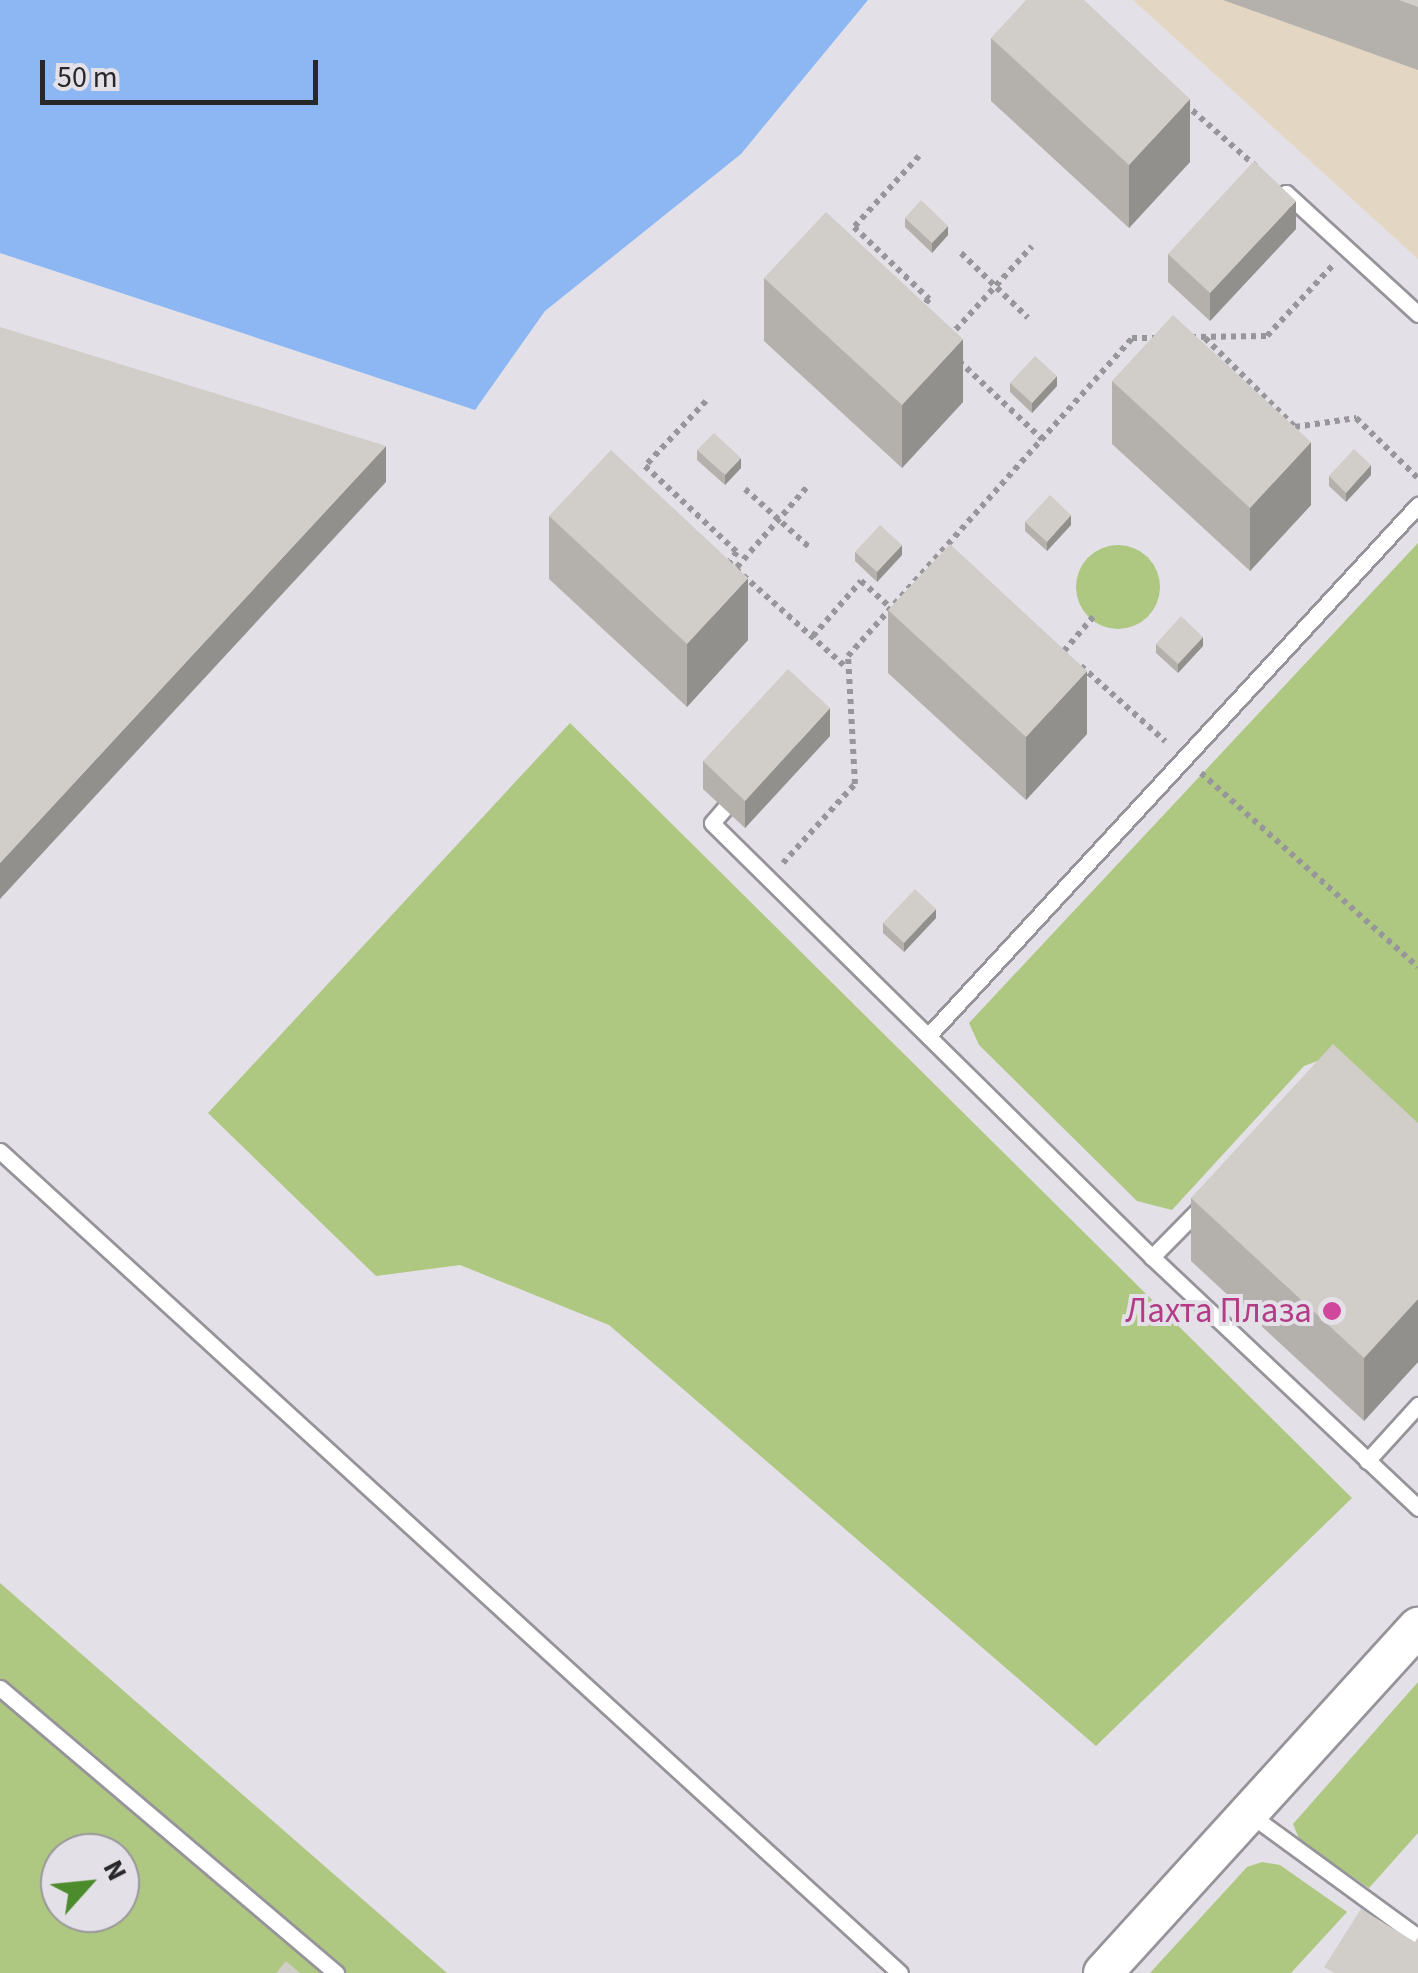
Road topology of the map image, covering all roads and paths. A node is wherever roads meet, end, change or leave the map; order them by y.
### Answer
1 (1182, 102) edge
2 (919, 156) dead end
3 (1286, 193) junction
4 (1273, 207) edge
5 (1032, 246) dead end
6 (1348, 249) junction
7 (961, 253) dead end
8 (996, 286) junction
9 (1418, 314) edge
10 (912, 318) edge
11 (1028, 318) dead end
12 (1187, 337) edge
13 (1205, 337) junction
14 (1168, 338) edge
15 (942, 346) edge
16 (956, 359) edge
17 (706, 401) dead end
18 (1042, 439) junction
19 (1418, 478) edge
20 (808, 486) dead end
21 (745, 489) dead end
22 (1418, 504) edge
23 (778, 520) junction
24 (947, 545) junction
25 (810, 548) dead end
26 (962, 558) edge
27 (730, 560) junction
28 (737, 567) junction
29 (719, 572) edge
30 (890, 608) junction
31 (1093, 617) dead end
32 (812, 636) junction
33 (1050, 638) edge
34 (1064, 651) junction
35 (848, 669) junction
36 (1184, 758) junction
37 (724, 810) edge
38 (769, 878) junction
39 (1418, 967) edge
40 (928, 1036) junction
41 (0, 1151) edge
42 (1219, 1188) edge
43 (1152, 1257) junction
44 (1418, 1406) edge
45 (1368, 1461) junction
46 (1418, 1508) edge
47 (1418, 1627) edge
48 (0, 1688) edge
49 (1248, 1814) junction
50 (1418, 1937) edge
51 (336, 1973) edge
52 (900, 1973) edge
53 (1103, 1973) edge

1 - 3 path
2 - 10 path
3 - 4 lane
3 - 6 lane
5 - 8 path
6 - 9 lane
6 - 13 path
7 - 8 path
8 - 11 path
8 - 15 path
12 - 13 path
13 - 19 path
14 - 18 path
16 - 18 path
17 - 27 path
18 - 24 path
20 - 23 path
21 - 23 path
22 - 36 lane
23 - 25 path
23 - 28 path
24 - 26 path
24 - 30 path
27 - 28 path
27 - 29 path
28 - 32 path
30 - 32 path
30 - 35 path
31 - 34 path
32 - 35 path
33 - 34 path
34 - 36 path
35 - 38 path
36 - 39 path
36 - 40 lane
37 - 38 lane
38 - 40 lane
40 - 43 lane
41 - 52 lane
42 - 43 lane
43 - 45 lane
44 - 45 lane
45 - 46 lane
47 - 49 street
48 - 51 lane
49 - 50 lane
49 - 53 street

